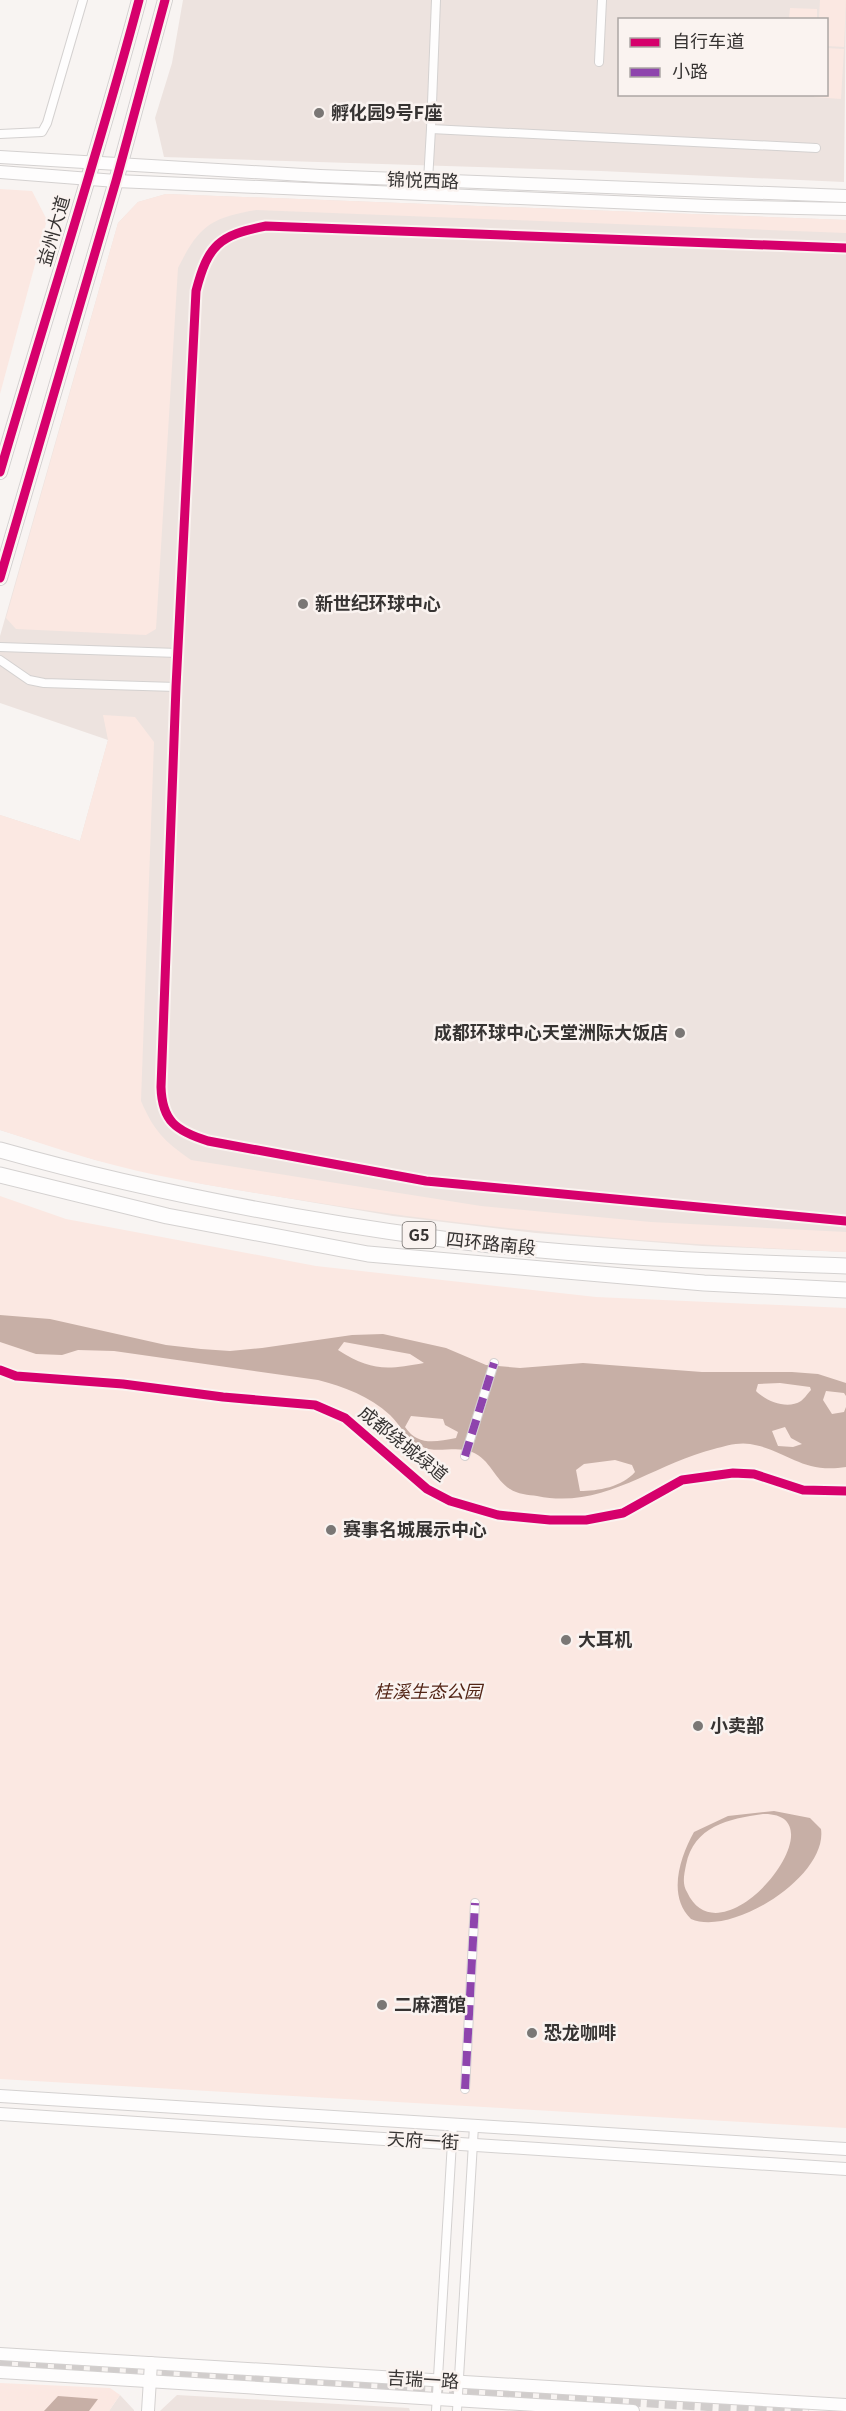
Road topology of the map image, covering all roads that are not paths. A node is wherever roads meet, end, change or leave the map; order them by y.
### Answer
1 (83, 0) edge
2 (139, 0) edge
3 (165, 0) edge
4 (436, 0) edge
5 (602, 0) edge
6 (598, 63) dead end
7 (431, 129) junction
8 (0, 134) edge
9 (816, 148) dead end
10 (0, 158) edge
11 (92, 161) junction
12 (121, 163) junction
13 (0, 172) edge
14 (86, 179) junction
15 (116, 181) junction
16 (428, 181) junction
17 (846, 196) edge
18 (846, 209) edge
19 (846, 248) edge
20 (0, 472) edge
21 (0, 578) edge
22 (0, 647) edge
23 (178, 653) junction
24 (0, 660) edge
25 (176, 687) junction
26 (0, 1150) edge
27 (0, 1175) edge
28 (846, 1221) edge
29 (846, 1266) edge
30 (846, 1290) edge
31 (494, 1363) dead end
32 (465, 1456) dead end
33 (475, 1903) dead end
34 (465, 2089) dead end
35 (0, 2096) edge
36 (0, 2114) edge
37 (453, 2125) junction
38 (474, 2126) junction
39 (452, 2143) junction
40 (471, 2144) junction
41 (846, 2149) edge
42 (846, 2169) edge
43 (0, 2354) edge
44 (152, 2364) junction
45 (0, 2372) edge
46 (438, 2381) junction
47 (150, 2382) junction
48 (458, 2382) junction
49 (437, 2405) edge
50 (728, 2405) edge
51 (846, 2405) edge
52 (457, 2406) edge
53 (148, 2411) edge
54 (633, 2411) edge

1 - 8 street
2 - 11 main road, 益州大道
3 - 12 main road
4 - 7 street
5 - 6 street
7 - 9 street
7 - 16 street
10 - 11 main road, 锦悦西路
11 - 12 main road, 锦悦西路
11 - 14 main road, 益州大道
12 - 15 main road
12 - 16 main road, 锦悦西路
13 - 14 main road, 锦悦西路
14 - 15 main road, 锦悦西路
14 - 20 main road, 益州大道
15 - 18 main road, 锦悦西路
15 - 21 main road
16 - 17 main road, 锦悦西路
19 - 23 street
22 - 23 street
23 - 25 street
24 - 25 street
25 - 28 street
26 - 29 highway, 四环路南段 / G5
27 - 30 highway, 四环路南段 / G5
31 - 32 street
33 - 34 street
35 - 37 main road, 天府一街
36 - 39 main road, 天府一街
37 - 38 main road, 天府一街
37 - 39 street
38 - 40 street
38 - 41 main road, 天府一街
39 - 40 main road, 天府一街
39 - 46 street
40 - 42 main road, 天府一街
40 - 48 street
43 - 44 main road, 吉瑞一路
44 - 46 main road, 吉瑞一路
44 - 47 main road
45 - 47 main road, 吉瑞一路
46 - 48 main road, 吉瑞一路
46 - 49 street
47 - 49 main road, 吉瑞一路
47 - 53 main road
48 - 50 main road, 吉瑞一路
48 - 52 street
49 - 52 main road, 吉瑞一路
50 - 51 main road, 吉瑞一路
52 - 54 main road, 吉瑞一路

